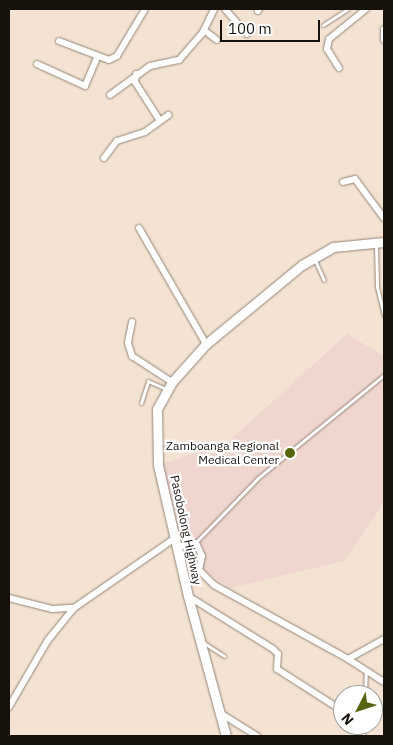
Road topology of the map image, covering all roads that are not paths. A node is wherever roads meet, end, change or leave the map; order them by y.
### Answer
1 (145, 9) edge
2 (214, 9) edge
3 (225, 9) edge
4 (348, 9) edge
5 (366, 9) edge
6 (324, 25) dead end
7 (384, 29) edge
8 (204, 30) junction
9 (247, 34) dead end
10 (217, 40) dead end
11 (384, 40) edge
12 (59, 41) dead end
13 (97, 58) junction
14 (37, 64) dead end
15 (339, 68) dead end
16 (136, 74) junction
17 (110, 95) dead end
18 (168, 115) dead end
19 (160, 121) junction
20 (104, 158) dead end
21 (343, 182) dead end
22 (384, 218) edge
23 (140, 228) dead end
24 (380, 242) edge
25 (313, 258) junction
26 (324, 280) dead end
27 (384, 316) edge
28 (132, 322) dead end
29 (206, 344) junction
30 (384, 375) edge
31 (169, 386) junction
32 (141, 403) dead end
33 (176, 542) junction
34 (196, 543) junction
35 (188, 596) junction
36 (9, 598) edge
37 (74, 608) junction
38 (384, 639) edge
39 (201, 641) junction
40 (224, 656) dead end
41 (348, 659) junction
42 (366, 671) junction
43 (384, 682) edge
44 (365, 685) edge
45 (333, 705) edge
46 (9, 707) edge
47 (220, 713) junction
48 (226, 736) edge
49 (257, 736) edge

1 - 13 street
2 - 8 street
3 - 9 street
4 - 6 lane
5 - 15 street
7 - 11 street
8 - 10 street
8 - 16 street
12 - 13 street
13 - 14 street
16 - 17 street
16 - 19 street
18 - 19 street
19 - 20 street
21 - 22 street
23 - 29 street
24 - 25 street, Pasobolong Highway
24 - 27 lane
25 - 26 lane
25 - 29 street, Pasobolong Highway
28 - 31 street
29 - 31 street, Pasobolong Highway
30 - 34 lane
31 - 32 lane
31 - 33 street, Pasobolong Highway
33 - 34 street
33 - 35 street, Pasobolong Highway
33 - 37 street
34 - 41 street
35 - 39 street, Pasobolong Highway
35 - 45 street
36 - 37 street
37 - 46 street
38 - 41 street
39 - 40 lane
39 - 47 street, Pasobolong Highway
41 - 42 street
42 - 43 street
42 - 44 lane
47 - 48 street, Pasobolong Highway
47 - 49 street

